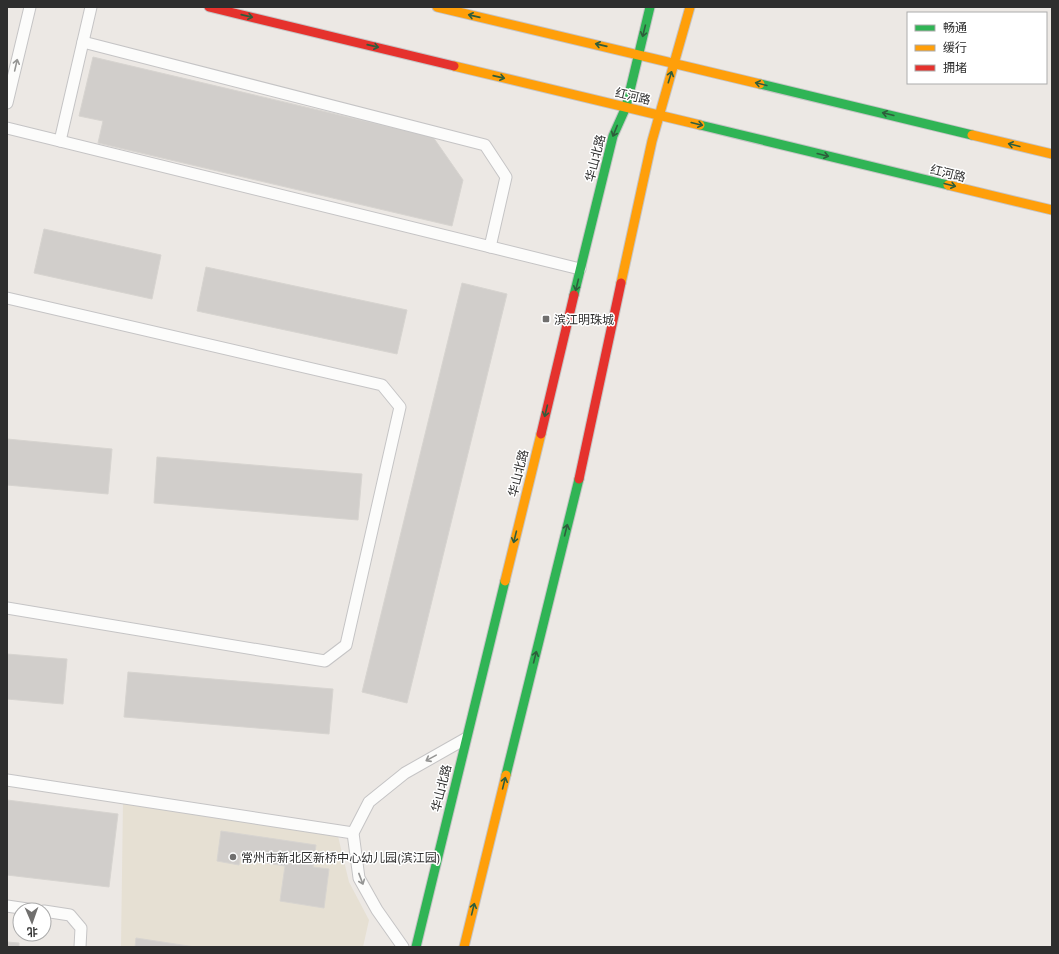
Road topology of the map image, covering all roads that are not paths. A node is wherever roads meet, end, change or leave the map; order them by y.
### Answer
1 (30, 7) edge
2 (91, 7) edge
3 (209, 7) edge
4 (436, 7) edge
5 (650, 7) edge
6 (690, 7) edge
7 (83, 42) junction
8 (639, 54) junction
9 (675, 63) junction
10 (7, 103) edge
11 (626, 107) junction
12 (659, 115) junction
13 (7, 128) edge
14 (60, 141) junction
15 (1052, 154) edge
16 (1052, 210) edge
17 (490, 247) junction
18 (580, 269) junction
19 (7, 298) edge
20 (7, 608) edge
21 (465, 739) junction
22 (7, 780) edge
23 (353, 833) junction
24 (52, 912) edge
25 (80, 947) edge
26 (403, 947) edge
27 (416, 947) edge
28 (464, 947) edge

10 -> 1 lane
2 - 7 lane
3 -> 11 main road, 红河路
8 -> 4 main road
5 -> 8 main road, 华山北路
6 - 9 main road
7 - 14 lane
7 - 17 lane
8 - 9 main road
8 - 11 main road, 华山北路
12 -> 9 main road
15 -> 9 main road
11 - 12 main road, 红河路
11 -> 18 main road, 华山北路
12 -> 16 main road, 红河路
28 -> 12 main road
13 - 14 lane
14 - 17 lane
17 - 18 lane
18 -> 21 main road, 华山北路
19 - 20 lane
21 -> 23 lane
21 - 27 main road, 华山北路
22 - 23 lane
23 -> 26 lane
24 - 25 lane

